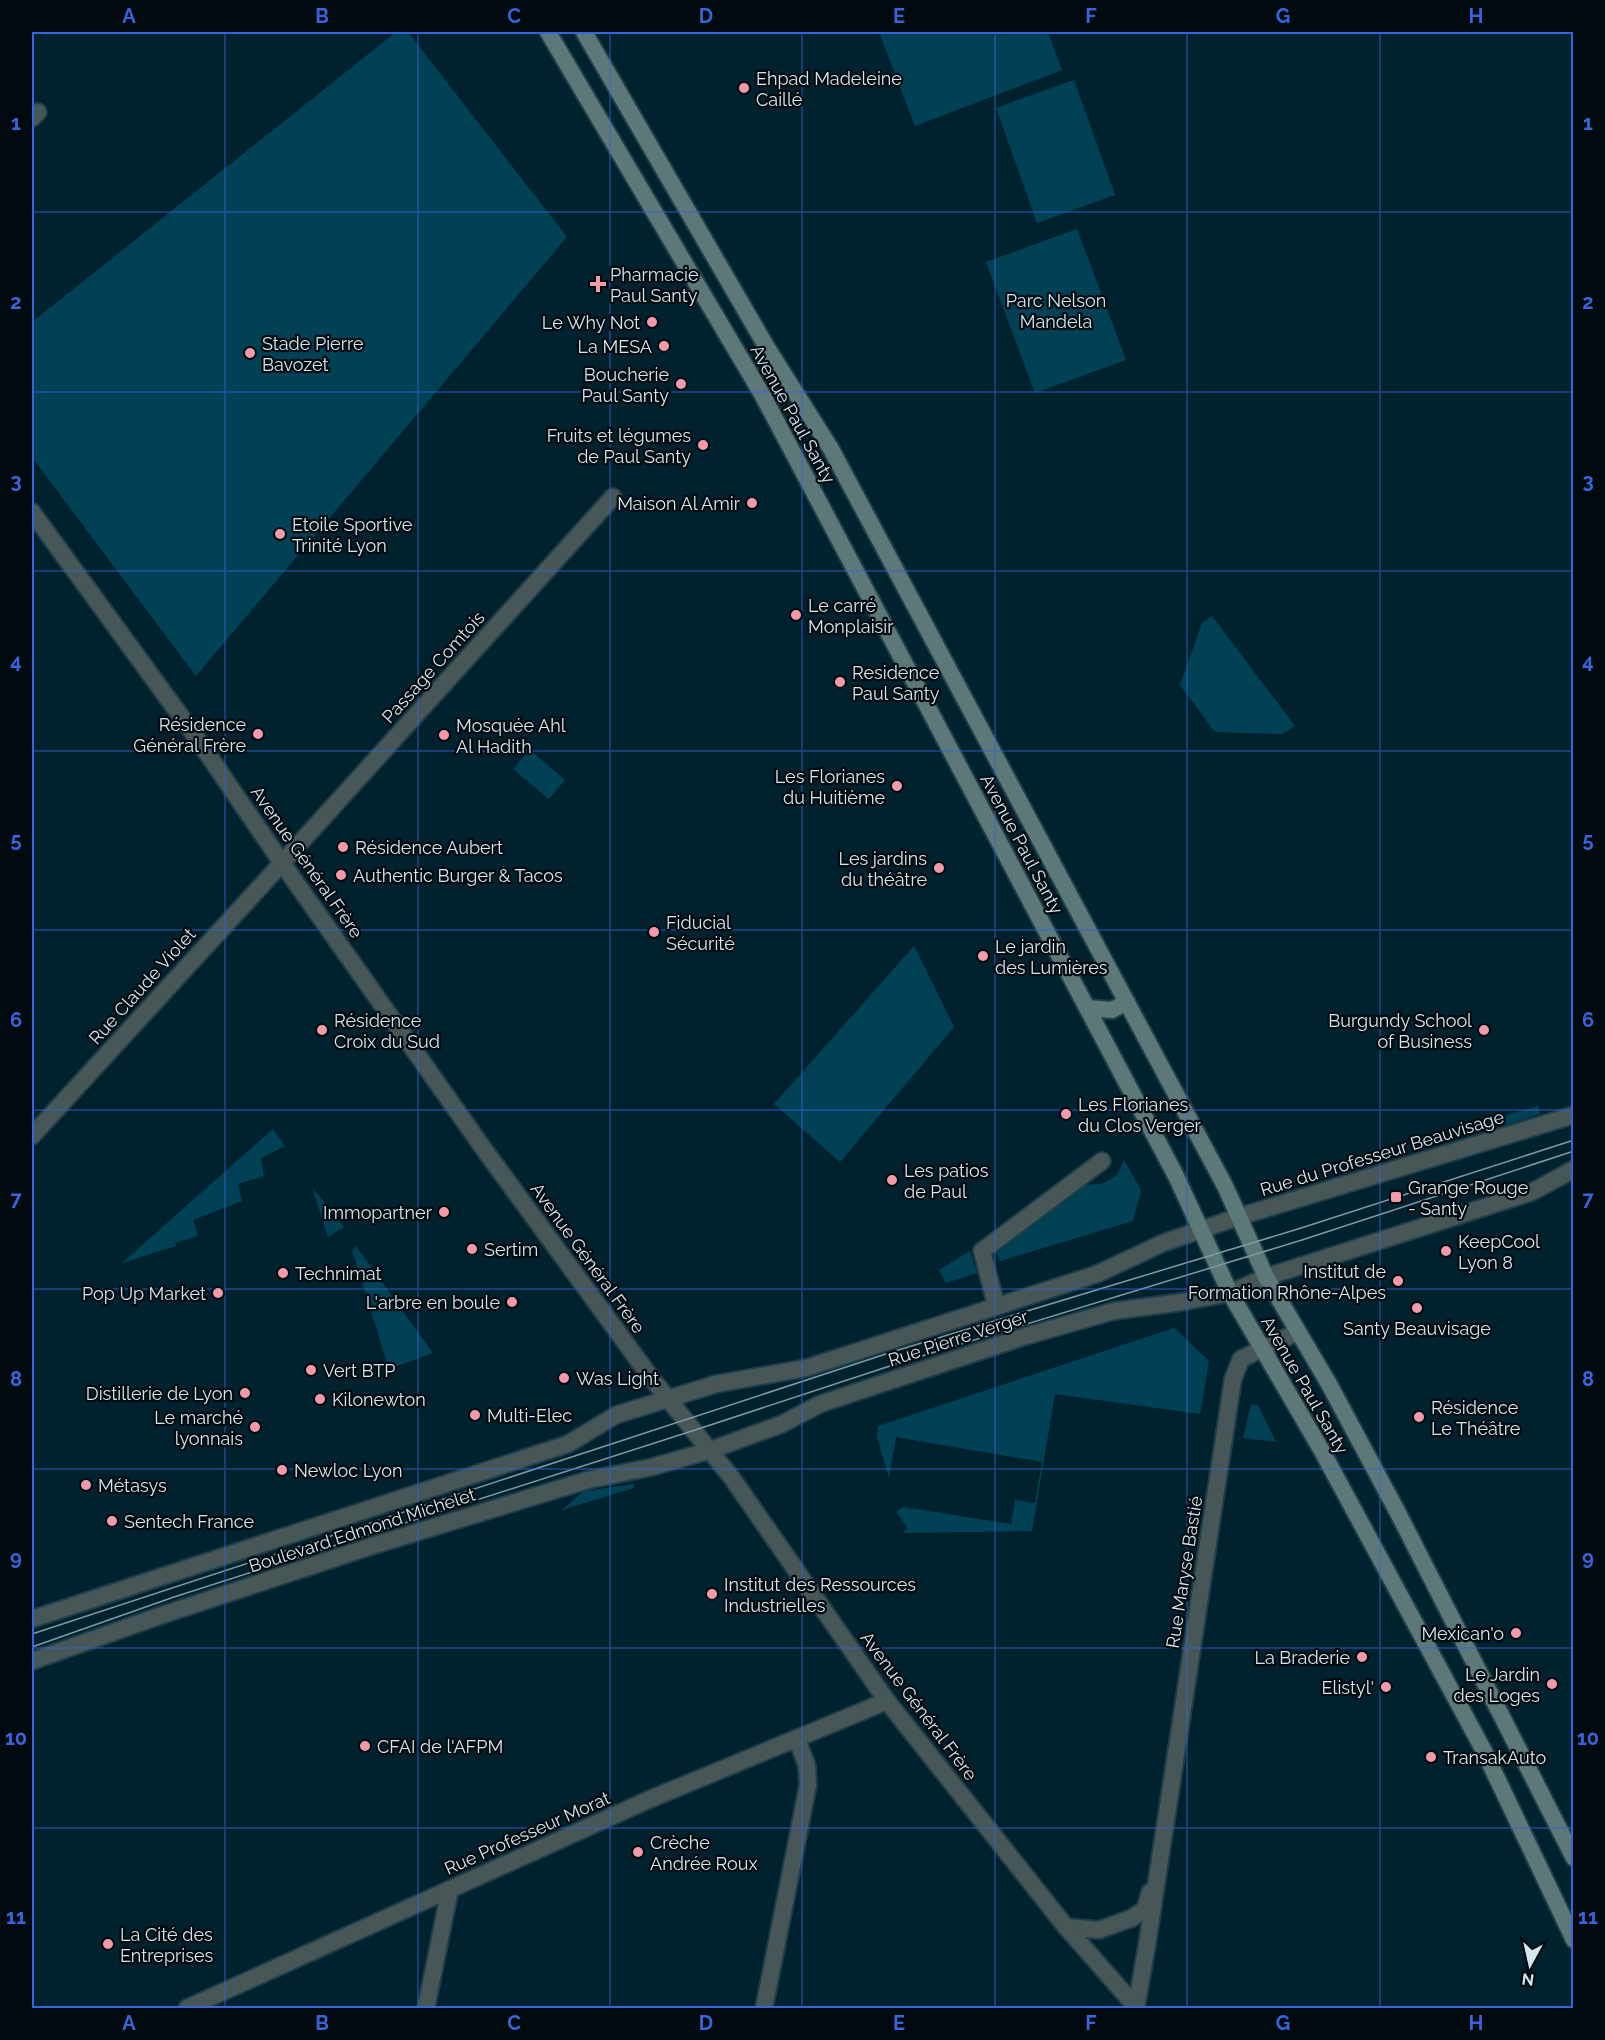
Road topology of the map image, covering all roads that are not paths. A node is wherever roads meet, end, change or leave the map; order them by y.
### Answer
1 (548, 32) edge
2 (584, 32) edge
3 (613, 497) dead end
4 (32, 512) edge
5 (282, 863) junction
6 (1127, 1002) junction
7 (1087, 1008) junction
8 (1574, 1115) edge
9 (32, 1136) edge
10 (1102, 1161) dead end
11 (1574, 1169) edge
12 (1238, 1217) junction
13 (1202, 1229) junction
14 (1266, 1277) junction
15 (1230, 1293) junction
16 (996, 1305) junction
17 (1297, 1332) junction
18 (1261, 1347) junction
19 (669, 1399) junction
20 (708, 1451) junction
21 (32, 1619) edge
22 (32, 1661) edge
23 (887, 1701) junction
24 (797, 1739) junction
25 (1161, 1854) junction
26 (1574, 1858) edge
27 (450, 1889) junction
28 (1066, 1927) junction
29 (1573, 1937) edge
30 (186, 2008) edge
31 (426, 2008) edge
32 (764, 2008) edge
33 (1136, 2008) edge

1 - 7 main road, Avenue Paul Santy
2 - 6 main road, Avenue Paul Santy
3 - 5 street, Passage Comtois
4 - 5 street, Avenue Général Frère
5 - 9 street, Rue Claude Violet
5 - 19 street, Avenue Général Frère
6 - 7 main road
6 - 12 main road, Avenue Paul Santy
7 - 13 main road, Avenue Paul Santy
8 - 12 street, Rue du Professeur Beauvisage
10 - 16 street, Rue Pierre Verger
11 - 14 street
12 - 13 street, Rue du Professeur Beauvisage
12 - 14 main road, Avenue Paul Santy
13 - 15 main road, Avenue Paul Santy
13 - 16 street, Rue Pierre Verger
14 - 15 street
14 - 17 main road, Avenue Paul Santy
15 - 18 main road, Avenue Paul Santy
15 - 20 street, Rue Pierre Verger
16 - 19 street, Rue Pierre Verger
17 - 18 street, Rue Maryse Bastié
17 - 26 main road, Avenue Paul Santy
18 - 25 street, Rue Maryse Bastié
18 - 29 main road, Avenue Paul Santy
19 - 20 street, Avenue Général Frère
19 - 21 street, Boulevard Edmond Michelet
20 - 22 street, Boulevard Edmond Michelet
20 - 23 street, Avenue Général Frère
23 - 24 street, Rue Professeur Morat
23 - 28 street, Avenue Général Frère
24 - 27 street, Rue Professeur Morat
24 - 32 street
25 - 28 street, Rue Maryse Bastié
25 - 33 street, Rue Maryse Bastié
27 - 30 street, Rue Professeur Morat
27 - 31 street
28 - 33 street, Avenue Général Frère

